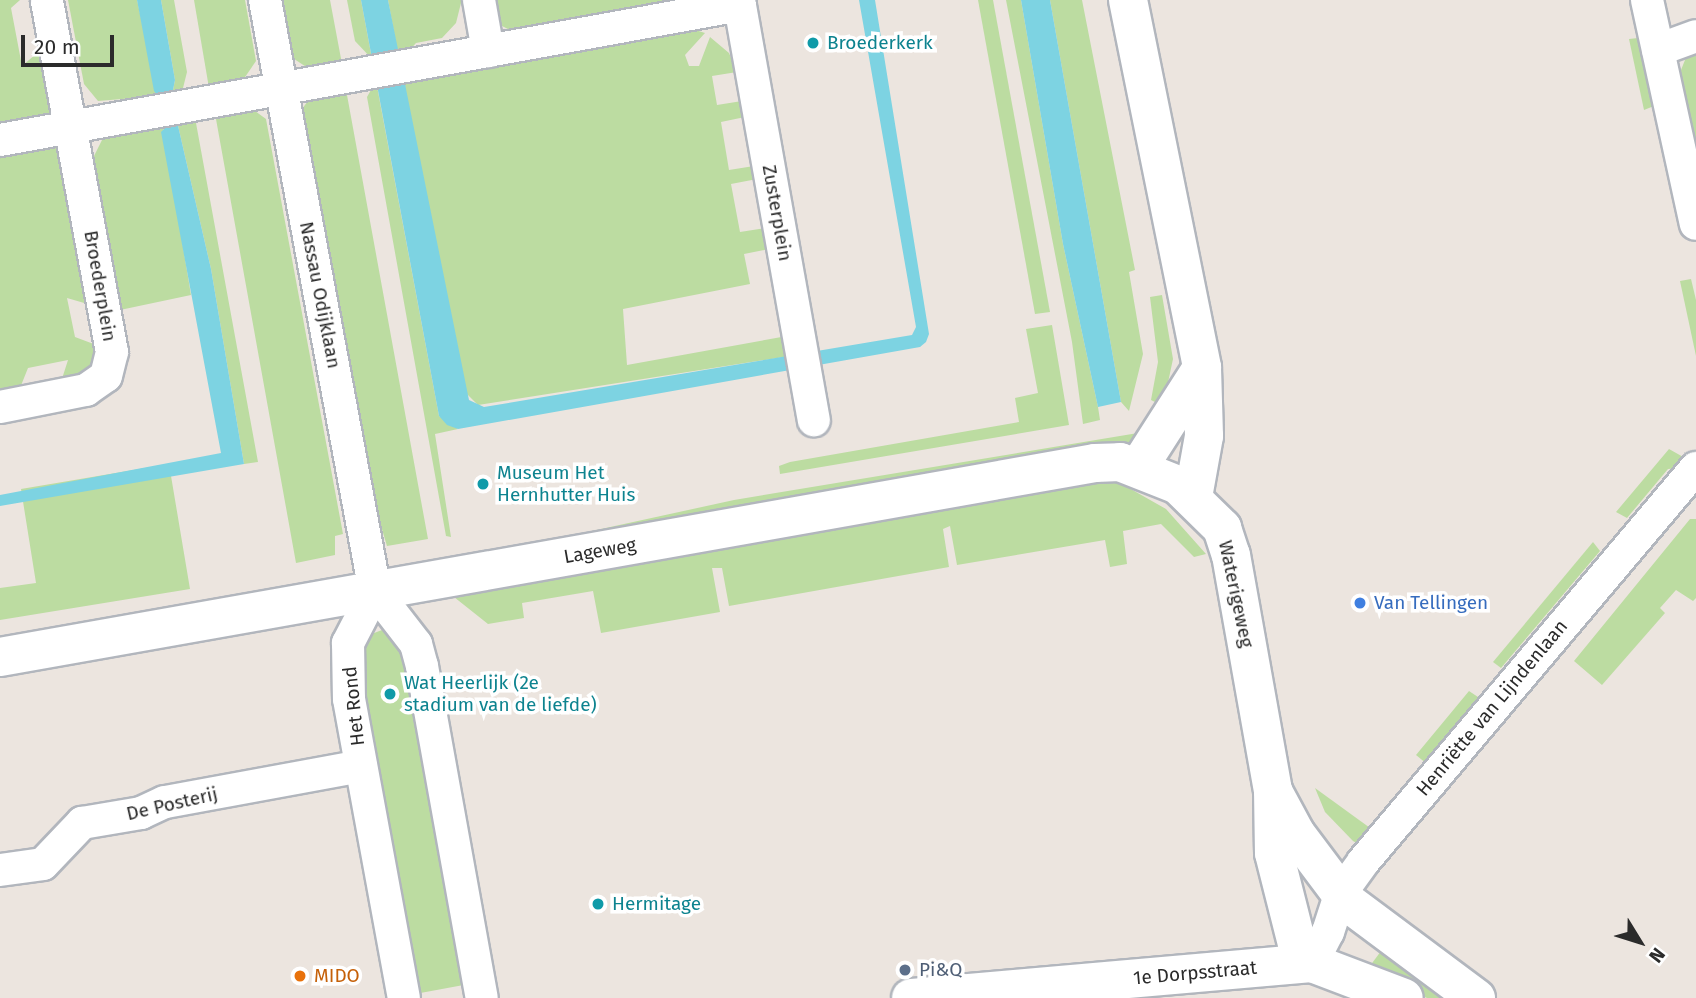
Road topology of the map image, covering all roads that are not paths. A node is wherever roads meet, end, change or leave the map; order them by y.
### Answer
1 (47, 0) edge
2 (265, 0) edge
3 (479, 0) edge
4 (1128, 0) edge
5 (1647, 0) edge
6 (740, 2) edge
7 (1696, 36) edge
8 (1658, 50) junction
9 (488, 51) junction
10 (281, 89) junction
11 (72, 127) junction
12 (0, 140) edge
13 (1696, 224) edge
14 (1202, 368) junction
15 (0, 407) edge
16 (814, 421) dead end
17 (1138, 468) junction
18 (1696, 468) edge
19 (1193, 497) junction
20 (375, 591) junction
21 (0, 657) edge
22 (361, 766) junction
23 (1273, 790) junction
24 (0, 870) edge
25 (1339, 894) junction
26 (1312, 962) junction
27 (1018, 994) edge
28 (404, 998) edge
29 (482, 998) edge
30 (911, 998) edge
31 (1404, 998) edge
32 (1476, 998) edge

1 - 11 street, Broederplein
2 - 10 street, Nassau Odijklaan
3 - 9 street
4 - 14 main road
5 - 8 street
6 - 9 street, Zusterplein
6 - 16 street, Zusterplein
7 - 8 street
8 - 13 street
9 - 10 street, Zusterplein
10 - 11 street
10 - 20 street, Nassau Odijklaan
11 - 12 street
11 - 15 street, Broederplein
14 - 17 main road
14 - 19 main road
17 - 19 main road, Lageweg
17 - 20 main road, Lageweg
18 - 25 street, Henriëtte van Lijndenlaan
19 - 23 main road, Waterigeweg
20 - 21 main road, Lageweg
20 - 22 street, Het Rond
20 - 29 street
22 - 24 street, De Posterij
22 - 28 street, Het Rond
23 - 25 main road, Waterigeweg
23 - 26 main road, Waterigeweg
25 - 26 street, Henriëtte van Lijndenlaan
25 - 32 main road, Waterigeweg
26 - 27 main road, 1e Dorpsstraat
26 - 31 main road
27 - 30 main road, 1e Dorpsstraat

